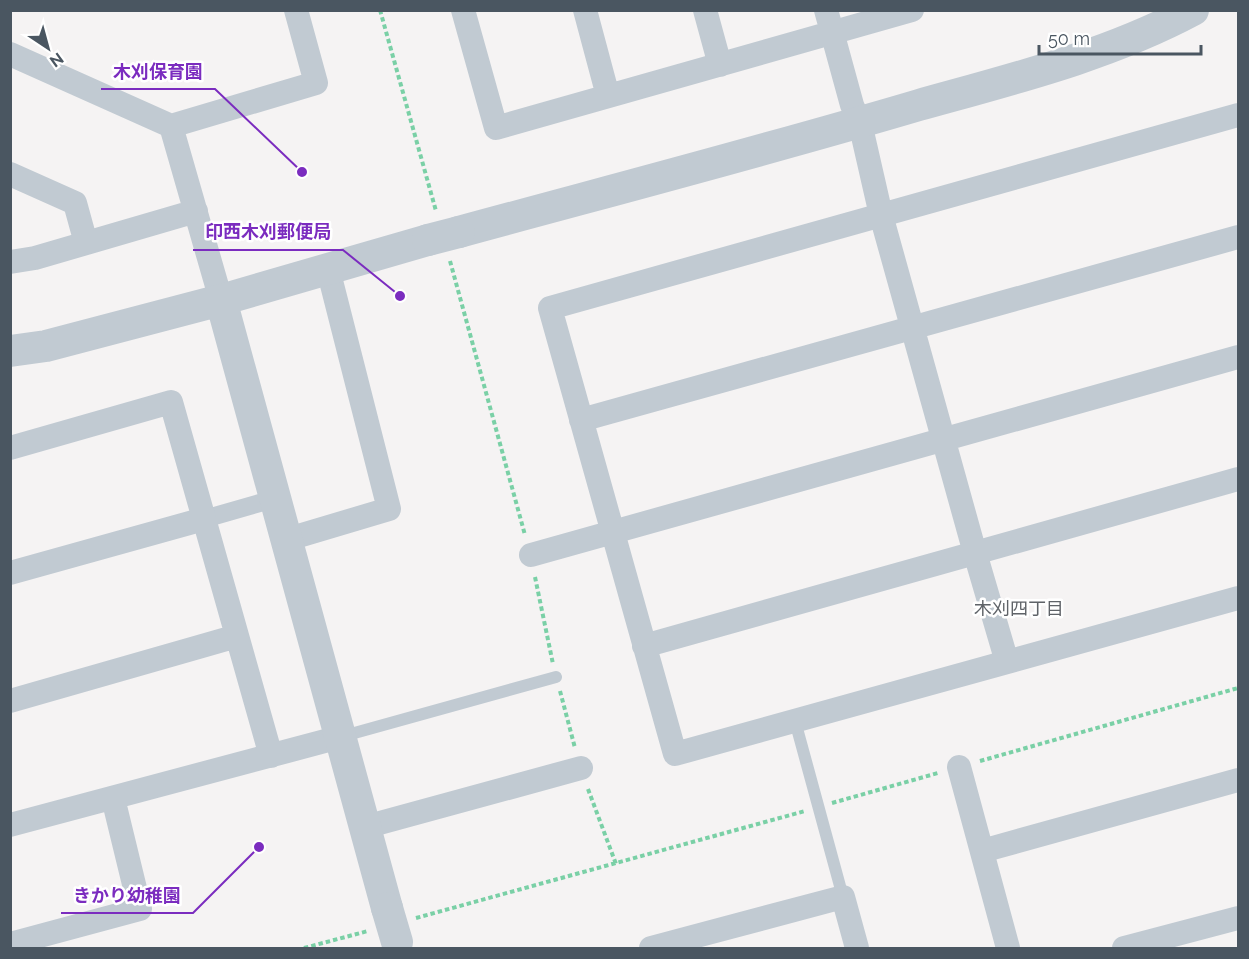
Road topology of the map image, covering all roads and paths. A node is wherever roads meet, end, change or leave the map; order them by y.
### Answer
1 (296, 10) edge
2 (380, 10) edge
3 (463, 10) edge
4 (585, 10) edge
5 (705, 10) edge
6 (912, 10) edge
7 (1193, 10) edge
8 (829, 22) edge
9 (10, 54) edge
10 (720, 65) junction
11 (608, 96) junction
12 (1239, 115) edge
13 (860, 123) junction
14 (171, 126) junction
15 (10, 174) edge
16 (196, 212) junction
17 (881, 215) junction
18 (443, 237) junction
19 (1239, 237) edge
20 (86, 243) junction
21 (10, 262) edge
22 (328, 269) junction
23 (221, 300) junction
24 (913, 327) junction
25 (10, 351) edge
26 (1239, 357) edge
27 (581, 420) junction
28 (944, 440) junction
29 (10, 448) edge
30 (1239, 479) edge
31 (274, 499) junction
32 (204, 519) junction
33 (612, 533) junction
34 (285, 540) junction
35 (975, 553) junction
36 (531, 555) junction
37 (10, 573) edge
38 (1239, 598) edge
39 (237, 636) junction
40 (644, 646) junction
41 (1007, 662) junction
42 (556, 677) junction
43 (1239, 688) edge
44 (10, 701) edge
45 (795, 721) junction
46 (340, 737) junction
47 (271, 756) junction
48 (959, 767) junction
49 (580, 768) junction
50 (1239, 780) edge
51 (113, 798) junction
52 (819, 807) junction
53 (10, 825) edge
54 (365, 827) junction
55 (982, 851) junction
56 (616, 864) junction
57 (843, 897) junction
58 (1239, 918) edge
59 (393, 930) edge
60 (733, 938) edge
61 (10, 944) edge
62 (304, 948) edge
63 (651, 948) edge
64 (857, 948) edge
65 (1008, 948) edge
66 (1124, 948) edge

1 - 14 street
2 - 18 path
3 - 11 street
4 - 11 street
5 - 10 street
6 - 8 street
7 - 13 street
8 - 10 street
8 - 13 street
9 - 14 street
10 - 11 street
12 - 17 street
13 - 17 street
13 - 18 street
14 - 16 street
15 - 20 street
16 - 20 street
16 - 23 street
17 - 24 street
17 - 27 street
18 - 22 street
18 - 36 path
19 - 24 street
20 - 21 street
22 - 23 street
22 - 34 street
23 - 25 street
23 - 31 street
24 - 27 street
24 - 28 street
26 - 28 street
27 - 33 street
28 - 33 street
28 - 35 street
29 - 32 street
30 - 35 street
31 - 32 street
31 - 34 street
32 - 37 street
32 - 39 street
33 - 36 street
33 - 40 street
34 - 46 street
35 - 40 street
35 - 41 street
36 - 42 path
38 - 41 street
39 - 44 street
39 - 47 street
40 - 45 street
41 - 45 street
42 - 46 lane
42 - 49 path
43 - 48 path
45 - 52 lane
46 - 47 street
46 - 54 street
47 - 51 street
48 - 52 path
48 - 55 street
49 - 54 street
49 - 56 path
50 - 55 street
51 - 53 street
51 - 61 street
52 - 56 path
52 - 57 lane
54 - 59 street
55 - 65 street
56 - 59 path
57 - 60 street
57 - 64 street
58 - 66 street
59 - 62 path
60 - 63 street

